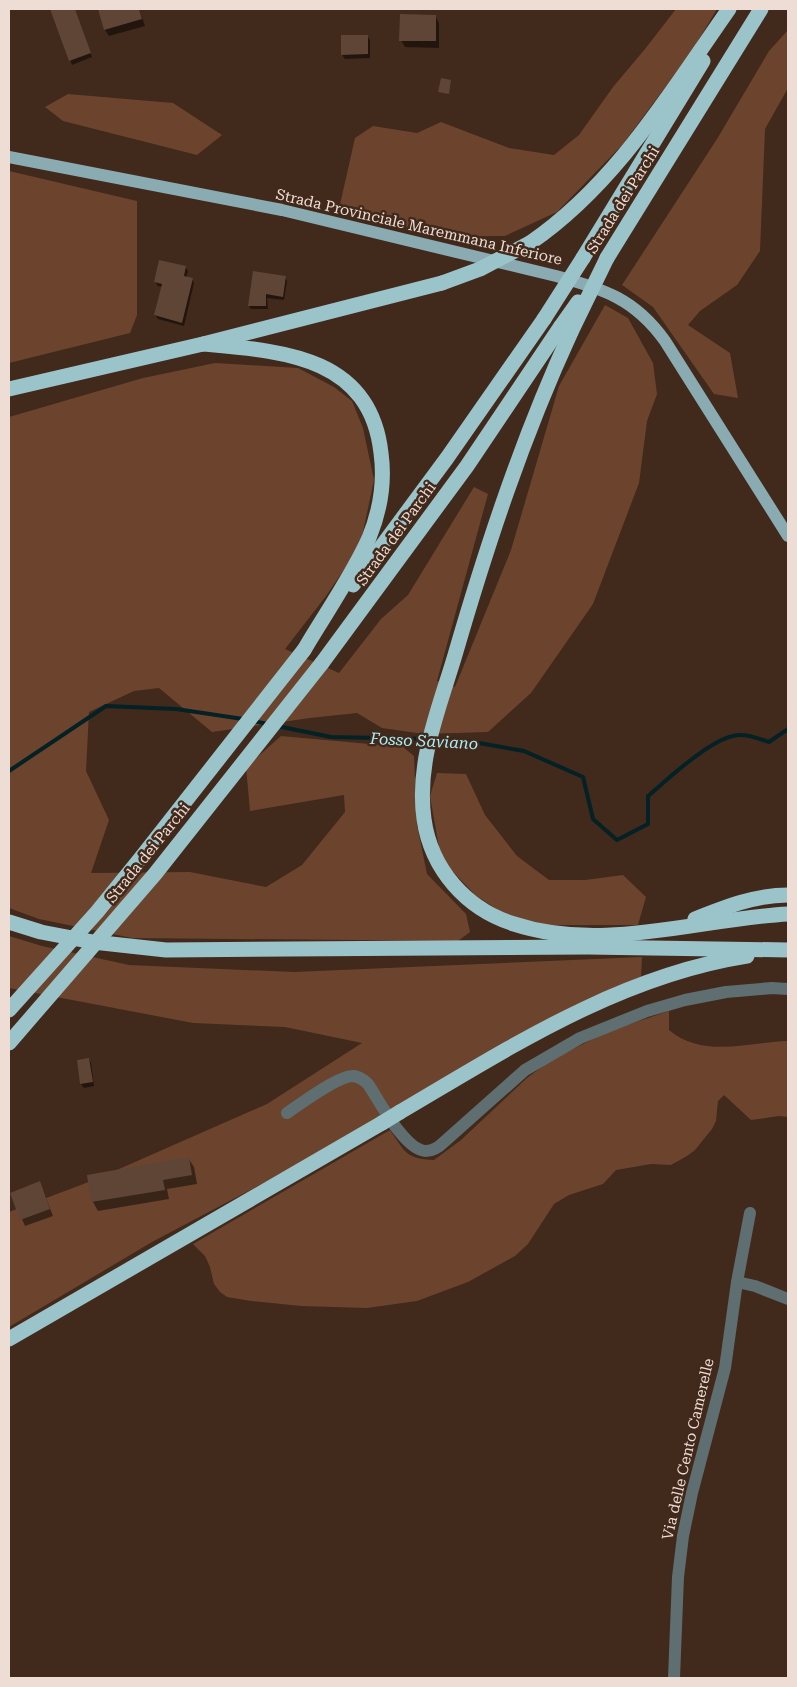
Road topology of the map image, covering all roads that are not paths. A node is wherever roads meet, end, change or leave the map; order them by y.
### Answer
1 (729, 9) edge
2 (735, 9) edge
3 (761, 9) edge
4 (9, 157) edge
5 (566, 329) junction
6 (203, 344) junction
7 (9, 389) edge
8 (788, 536) edge
9 (304, 650) junction
10 (788, 895) edge
11 (788, 904) edge
12 (788, 914) edge
13 (9, 922) edge
14 (788, 924) edge
15 (691, 925) junction
16 (665, 931) junction
17 (587, 946) junction
18 (788, 951) edge
19 (788, 989) edge
20 (9, 1010) edge
21 (9, 1043) edge
22 (287, 1113) dead end
23 (750, 1214) dead end
24 (737, 1282) junction
25 (788, 1298) edge
26 (9, 1339) edge
27 (674, 1678) edge

1 - 6 highway, bridge
2 - 9 highway, Strada dei Parchi, bridge
3 - 5 highway, Strada dei Parchi, bridge
4 - 8 main road, Strada Provinciale Maremmana Inferiore
5 - 16 highway
5 - 21 highway, Strada dei Parchi, bridge
6 - 7 highway
6 - 9 highway
9 - 20 highway, Strada dei Parchi, bridge
10 - 16 highway
11 - 15 highway
12 - 15 highway
13 - 17 highway
14 - 16 highway
15 - 16 highway
16 - 17 highway
17 - 18 highway
18 - 26 highway, bridge
19 - 22 street
23 - 24 street, Via delle Cento Camerelle
24 - 25 street
24 - 27 street, Via delle Cento Camerelle

